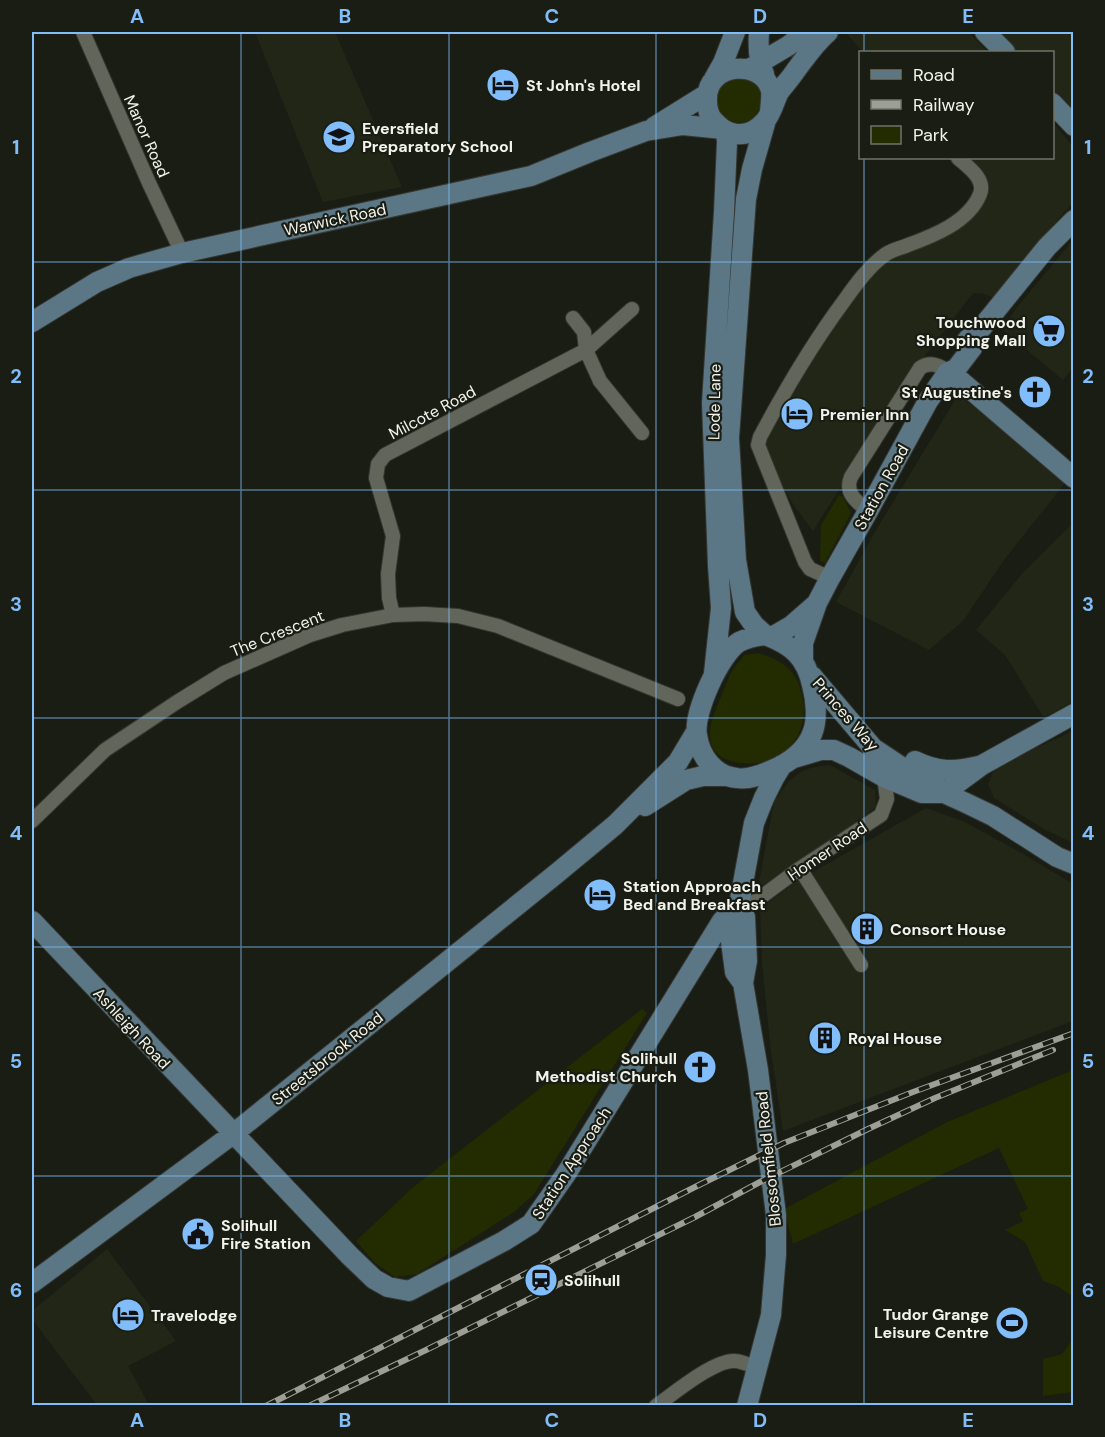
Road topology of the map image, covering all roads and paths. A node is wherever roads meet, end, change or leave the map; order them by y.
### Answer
1 (82, 32) edge
2 (735, 32) edge
3 (759, 32) edge
4 (807, 32) edge
5 (828, 32) edge
6 (985, 32) edge
7 (1004, 51) edge
8 (758, 72) junction
9 (710, 88) junction
10 (1054, 104) edge
11 (768, 117) junction
12 (1074, 126) edge
13 (724, 130) junction
14 (646, 131) junction
15 (959, 159) edge
16 (1074, 220) edge
17 (182, 253) junction
18 (632, 309) dead end
19 (573, 318) dead end
20 (32, 322) edge
21 (586, 350) junction
22 (948, 372) junction
23 (642, 434) dead end
24 (1074, 478) edge
25 (868, 511) junction
26 (830, 578) junction
27 (817, 603) junction
28 (393, 615) junction
29 (769, 636) junction
30 (806, 665) junction
31 (714, 673) junction
32 (678, 699) dead end
33 (1074, 714) edge
34 (849, 720) junction
35 (696, 732) junction
36 (788, 762) junction
37 (982, 765) junction
38 (733, 777) junction
39 (884, 777) junction
40 (944, 794) junction
41 (987, 813) junction
42 (32, 821) edge
43 (754, 823) junction
44 (615, 825) junction
45 (1074, 864) edge
46 (799, 869) junction
47 (739, 903) junction
48 (32, 921) edge
49 (861, 965) dead end
50 (234, 1134) junction
51 (32, 1283) edge
52 (758, 1368) junction
53 (656, 1406) edge
54 (747, 1406) edge

1 - 17 street, Manor Road
2 - 9 main road
3 - 8 main road
4 - 8 main road
5 - 11 main road
6 - 7 main road
8 - 9 main road
8 - 11 main road
9 - 13 main road
9 - 14 main road, Warwick Road
10 - 12 main road
11 - 13 main road
11 - 29 main road, Lode Lane
13 - 14 main road, Warwick Road
13 - 31 main road, Lode Lane
14 - 17 main road, Warwick Road
15 - 26 street
16 - 22 main road, Station Road
17 - 20 main road, Warwick Road
18 - 21 street, Milcote Road
19 - 21 street
21 - 23 street
21 - 28 street, Milcote Road
22 - 24 main road
22 - 25 main road, Station Road
22 - 25 street
25 - 26 main road, Station Road
26 - 27 main road, Station Road
27 - 29 main road, Station Road
27 - 30 main road, Station Road
28 - 32 street, The Crescent
28 - 42 street, The Crescent
29 - 30 main road
29 - 31 main road
30 - 34 main road, Princes Way
30 - 36 main road
31 - 35 main road
33 - 37 main road
34 - 37 main road
34 - 40 main road, Princes Way
35 - 38 main road
35 - 44 main road, Streetsbrook Road
36 - 38 main road
36 - 39 main road, Princes Way
36 - 43 main road, Blossomfield Road
37 - 40 main road
37 - 41 main road
38 - 43 main road, Blossomfield Road
38 - 44 main road, Streetsbrook Road
39 - 40 main road, Princes Way
39 - 46 street, Homer Road
40 - 41 main road, Princes Way
41 - 45 main road, Princes Way
43 - 47 main road, Blossomfield Road
44 - 50 main road, Streetsbrook Road
46 - 47 street, Homer Road
46 - 49 street
47 - 50 main road, Station Approach
47 - 52 main road, Blossomfield Road
48 - 50 main road, Ashleigh Road
50 - 51 main road, Streetsbrook Road
52 - 53 street
52 - 54 main road, Blossomfield Road

